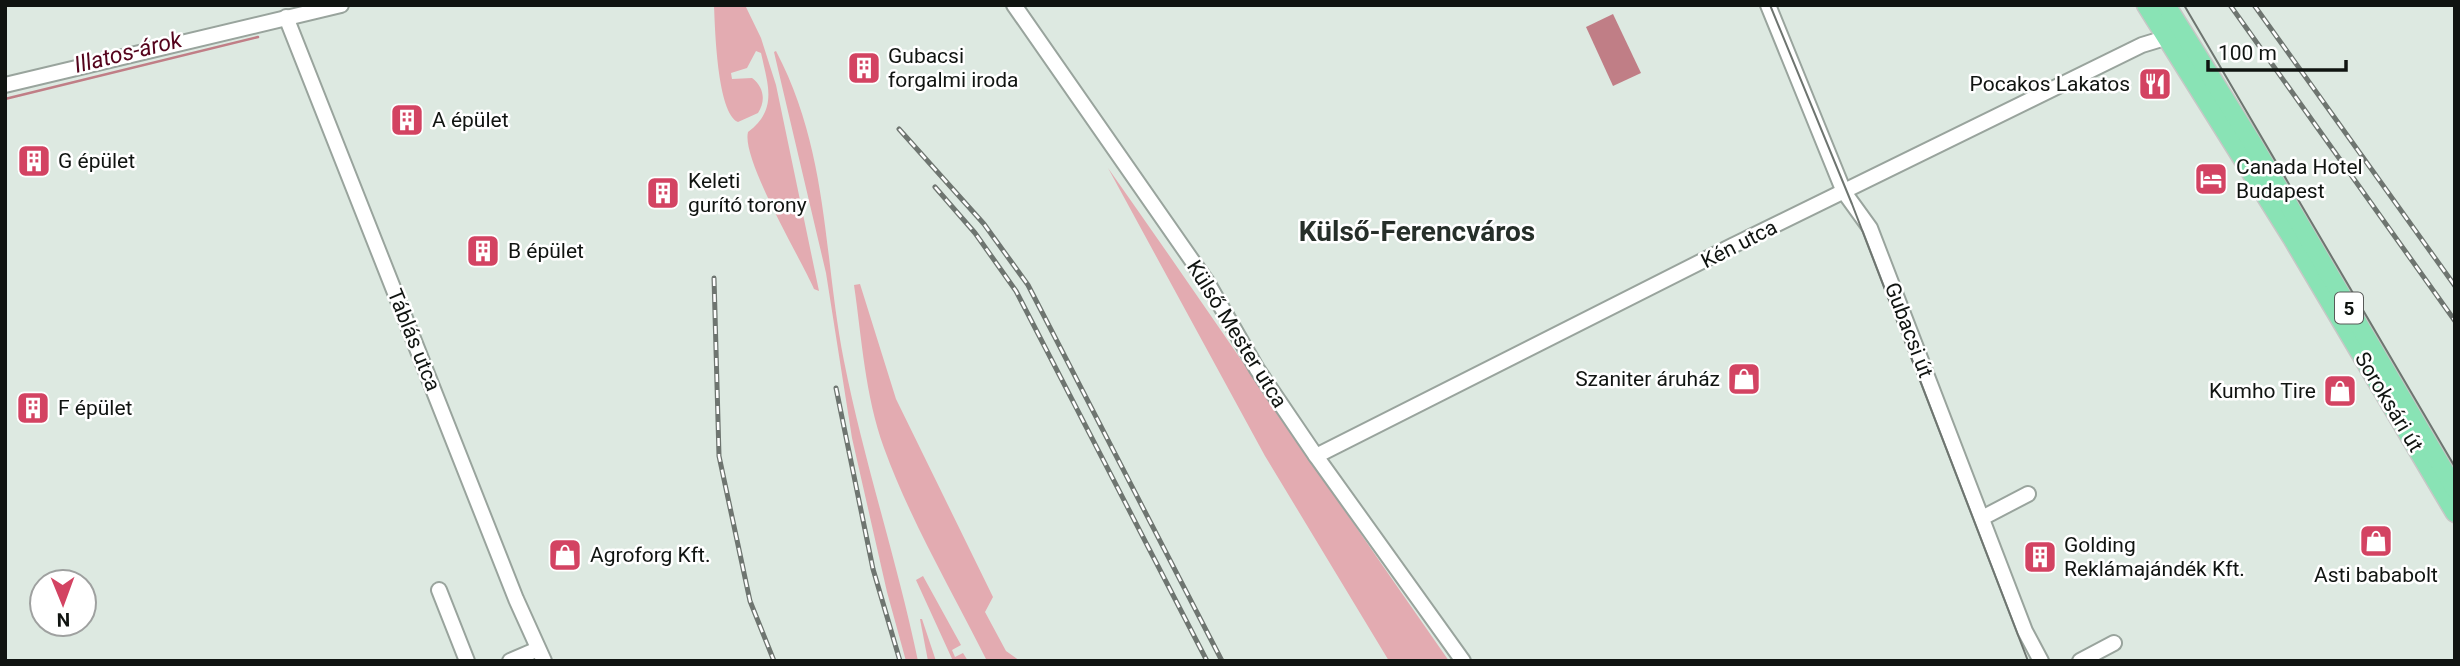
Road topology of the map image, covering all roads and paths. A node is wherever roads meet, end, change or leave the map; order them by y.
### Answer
1 (341, 5) edge
2 (1014, 5) edge
3 (1768, 5) edge
4 (2146, 5) edge
5 (2167, 8) edge
6 (286, 17) junction
7 (2165, 38) junction
8 (2188, 43) junction
9 (5, 85) edge
10 (1844, 192) junction
11 (1316, 456) junction
12 (2455, 489) edge
13 (2028, 494) dead end
14 (2455, 513) edge
15 (1982, 518) junction
16 (439, 590) dead end
17 (2114, 643) dead end
18 (541, 655) edge
19 (467, 661) edge
20 (510, 661) edge
21 (1463, 661) edge
22 (2041, 661) edge
23 (2080, 661) edge

1 - 6 street
2 - 11 street, Külső Mester utca
3 - 10 street, Gubacsi út
4 - 7 main road, Soroksári út / 5
5 - 7 street
5 - 8 main road, Soroksári út / 5
6 - 9 street
6 - 18 street, Táblás utca
7 - 8 street
7 - 10 street, Kén utca
7 - 14 main road, Soroksári út / 5
8 - 12 main road, Soroksári út / 5
10 - 11 street, Kén utca
10 - 15 street, Gubacsi út
11 - 21 street, Külső Mester utca
13 - 15 street
15 - 22 street, Gubacsi út
16 - 19 street
17 - 23 street
18 - 20 street

